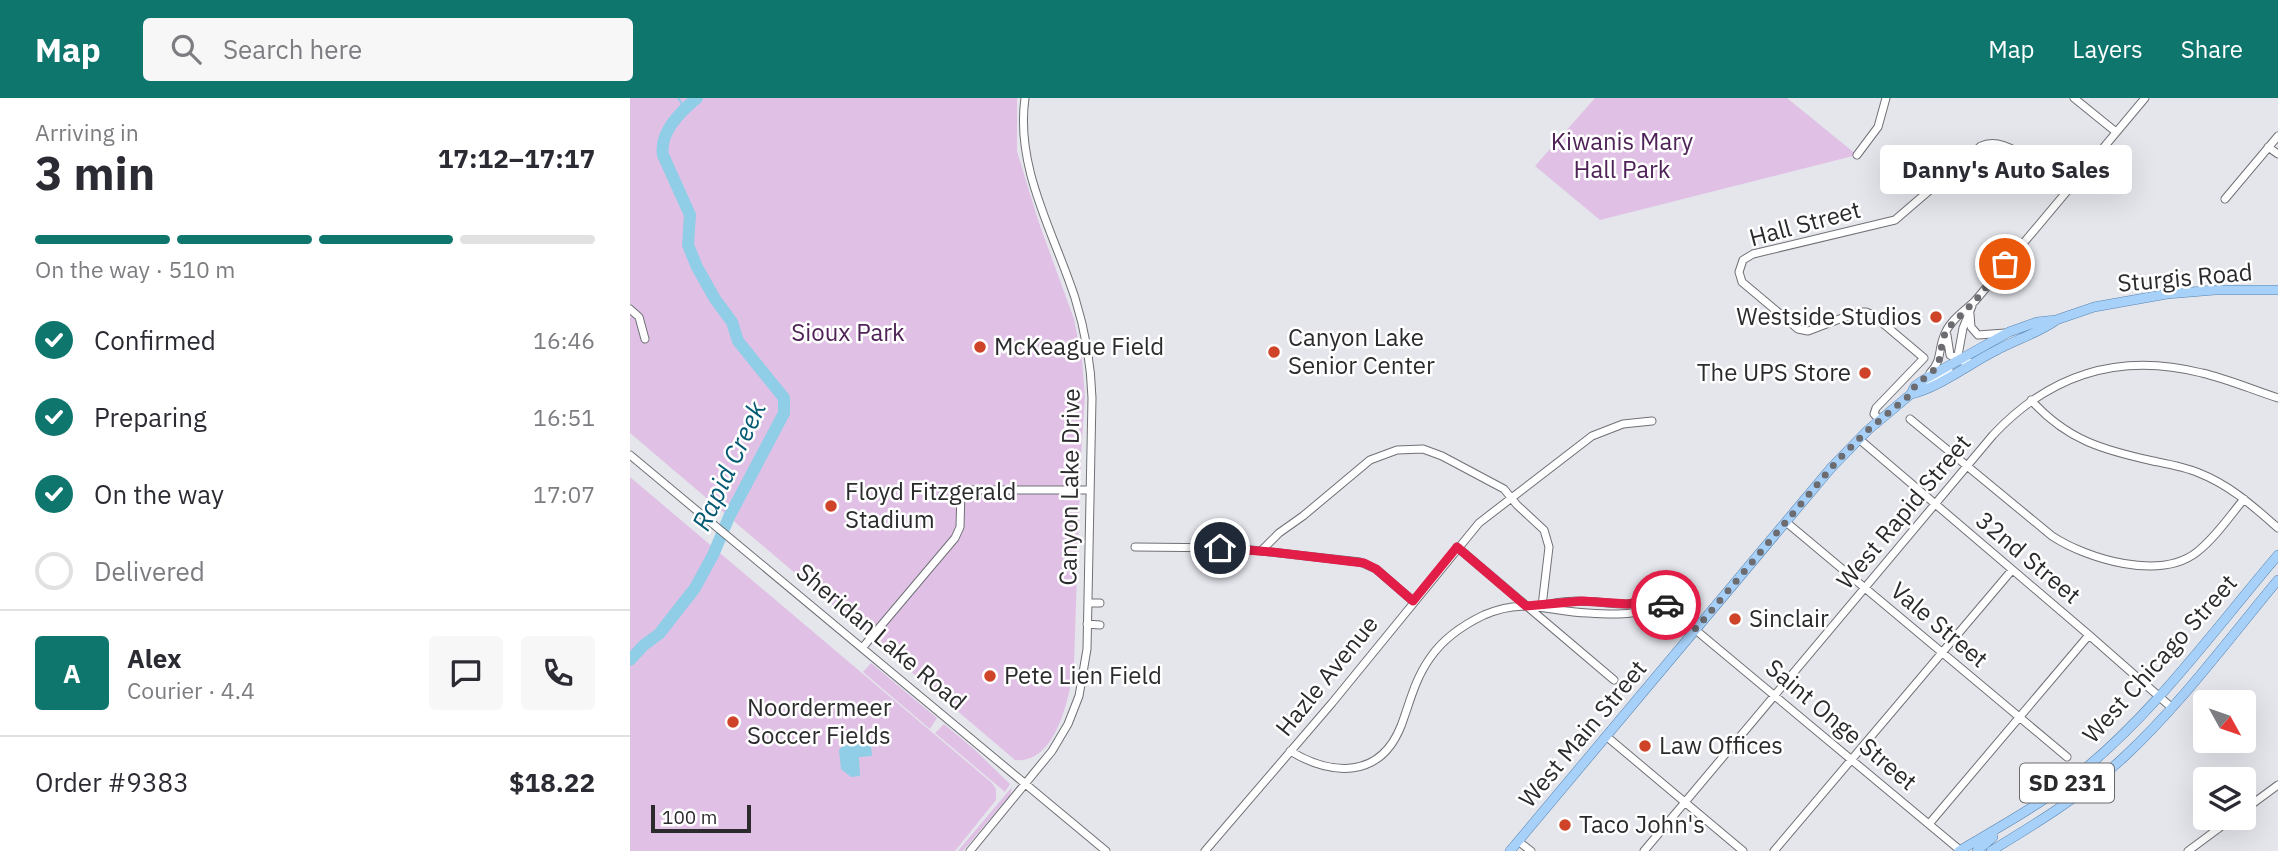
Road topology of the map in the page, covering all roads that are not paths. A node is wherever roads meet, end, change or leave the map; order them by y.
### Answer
1 (1025, 98) edge
2 (1886, 98) edge
3 (2074, 98) edge
4 (2145, 98) edge
5 (2116, 132) junction
6 (2278, 136) edge
7 (2268, 147) junction
8 (1857, 155) dead end
9 (2278, 155) edge
10 (2065, 192) junction
11 (2225, 199) dead end
12 (2278, 290) edge
13 (1975, 301) junction
14 (632, 309) edge
15 (1970, 310) junction
16 (2056, 320) junction
17 (1948, 328) junction
18 (2009, 332) junction
19 (645, 339) dead end
20 (1958, 359) junction
21 (1972, 363) junction
22 (1925, 379) junction
23 (1902, 383) junction
24 (1915, 393) junction
25 (2278, 398) edge
26 (2031, 400) junction
27 (1879, 419) junction
28 (1910, 419) dead end
29 (1652, 421) dead end
30 (1858, 439) junction
31 (630, 455) edge
32 (1968, 466) junction
33 (1090, 490) junction
34 (1511, 497) junction
35 (2244, 499) junction
36 (1935, 504) junction
37 (1786, 522) junction
38 (2278, 528) edge
39 (1135, 547) dead end
40 (1457, 547) junction
41 (1261, 551) junction
42 (2278, 555) edge
43 (2012, 570) junction
44 (2278, 572) edge
45 (2278, 580) edge
46 (1865, 588) junction
47 (1413, 601) junction
48 (2260, 601) junction
49 (1088, 603) junction
50 (1100, 603) dead end
51 (1526, 606) junction
52 (1542, 606) junction
53 (1671, 609) junction
54 (1087, 625) junction
55 (1100, 625) dead end
56 (1696, 629) junction
57 (2090, 635) junction
58 (2205, 642) junction
59 (863, 647) junction
60 (1942, 652) junction
61 (1614, 680) dead end
62 (1775, 695) junction
63 (2158, 696) junction
64 (2171, 707) junction
65 (2019, 718) junction
66 (1606, 736) junction
67 (1290, 751) junction
68 (2067, 757) dead end
69 (2123, 758) junction
70 (1852, 760) junction
71 (2067, 783) junction
72 (1027, 784) junction
73 (2278, 785) edge
74 (2256, 801) edge
75 (1685, 802) junction
76 (1929, 824) junction
77 (2216, 830) edge
78 (1518, 841) junction
79 (970, 851) edge
80 (1107, 851) edge
81 (1205, 851) edge
82 (1510, 851) edge
83 (1531, 851) edge
84 (1644, 851) edge
85 (1743, 851) edge
86 (1774, 851) edge
87 (1960, 851) edge
88 (1977, 851) edge
89 (1991, 851) edge
90 (2188, 851) edge

1 - 33 street, Canyon Lake Drive
2 - 8 street
3 - 5 street
4 - 5 street, West Main Street
5 - 10 street, West Main Street
6 - 7 street
7 - 9 street
7 - 11 street
10 - 13 street, West Main Street
10 - 23 street, Hall Street
12 - 16 main road, Sturgis Road
13 - 15 street, West Main Street
13 - 17 street, West Main Street
14 - 19 street
15 - 18 street
15 - 20 street, West Main Street
16 - 18 main road, Sturgis Road
16 - 21 main road, Sturgis Road
17 - 20 street
17 - 22 street, West Main Street
18 - 20 main road, Sturgis Road
20 - 21 street
20 - 22 main road, Sturgis Road
20 - 24 street, West Main Street
21 - 24 main road, Sturgis Road
22 - 24 main road, West Main Street
23 - 24 street
23 - 27 street, Hall Street
24 - 27 main road, West Main Street
25 - 26 street, West Rapid Street
26 - 32 street, West Rapid Street
26 - 35 street
27 - 30 main road, West Main Street
28 - 32 street
29 - 34 street, Hazle Avenue
30 - 36 street, 32nd Street
30 - 37 main road, West Main Street
31 - 59 street, Sheridan Lake Road
32 - 35 street
32 - 36 street, West Rapid Street
33 - 49 street, Canyon Lake Drive
33 - 59 street
34 - 40 street, Hazle Avenue
34 - 41 street
34 - 52 street
35 - 38 street
36 - 43 street, 32nd Street
36 - 46 street, West Rapid Street
37 - 46 street, Vale Street
37 - 56 main road, West Main Street
39 - 41 street
40 - 47 street, Hazle Avenue
40 - 51 street
41 - 47 street
42 - 58 main road, West Chicago Street / SD 231
43 - 57 street, 32nd Street
43 - 60 street
44 - 48 main road
45 - 48 main road, West Chicago Street / SD 231
46 - 60 street, Vale Street
46 - 62 street, West Rapid Street
47 - 67 street, Hazle Avenue
48 - 64 main road, West Chicago Street / SD 231
49 - 50 street
49 - 54 street, Canyon Lake Drive
51 - 52 street
51 - 61 street
51 - 67 street
52 - 53 street
52 - 53 street
53 - 56 street, Saint Onge Street
54 - 55 street
54 - 72 street, Canyon Lake Drive
56 - 62 street, Saint Onge Street
56 - 66 main road, West Main Street
57 - 63 street, 32nd Street
57 - 65 street
58 - 63 main road, West Chicago Street / SD 231
58 - 64 main road
59 - 72 street, Sheridan Lake Road
60 - 65 street, Vale Street
60 - 70 street
62 - 70 street, Saint Onge Street
62 - 75 street, West Rapid Street
63 - 64 street, 32nd Street
63 - 69 main road
63 - 71 main road, West Chicago Street / SD 231
64 - 69 main road, West Chicago Street / SD 231
65 - 68 street, Vale Street
65 - 76 street
66 - 75 street
66 - 78 main road, West Main Street
67 - 81 street, Hazle Avenue
69 - 89 main road, West Chicago Street / SD 231
70 - 76 street, Saint Onge Street
70 - 86 street
71 - 87 main road, West Chicago Street / SD 231
71 - 88 main road
72 - 79 street, Canyon Lake Drive
72 - 80 street, Sheridan Lake Road
73 - 74 street
75 - 84 street, West Rapid Street
75 - 85 street
76 - 87 street, Saint Onge Street
77 - 90 street
78 - 82 main road, West Main Street
78 - 83 street

